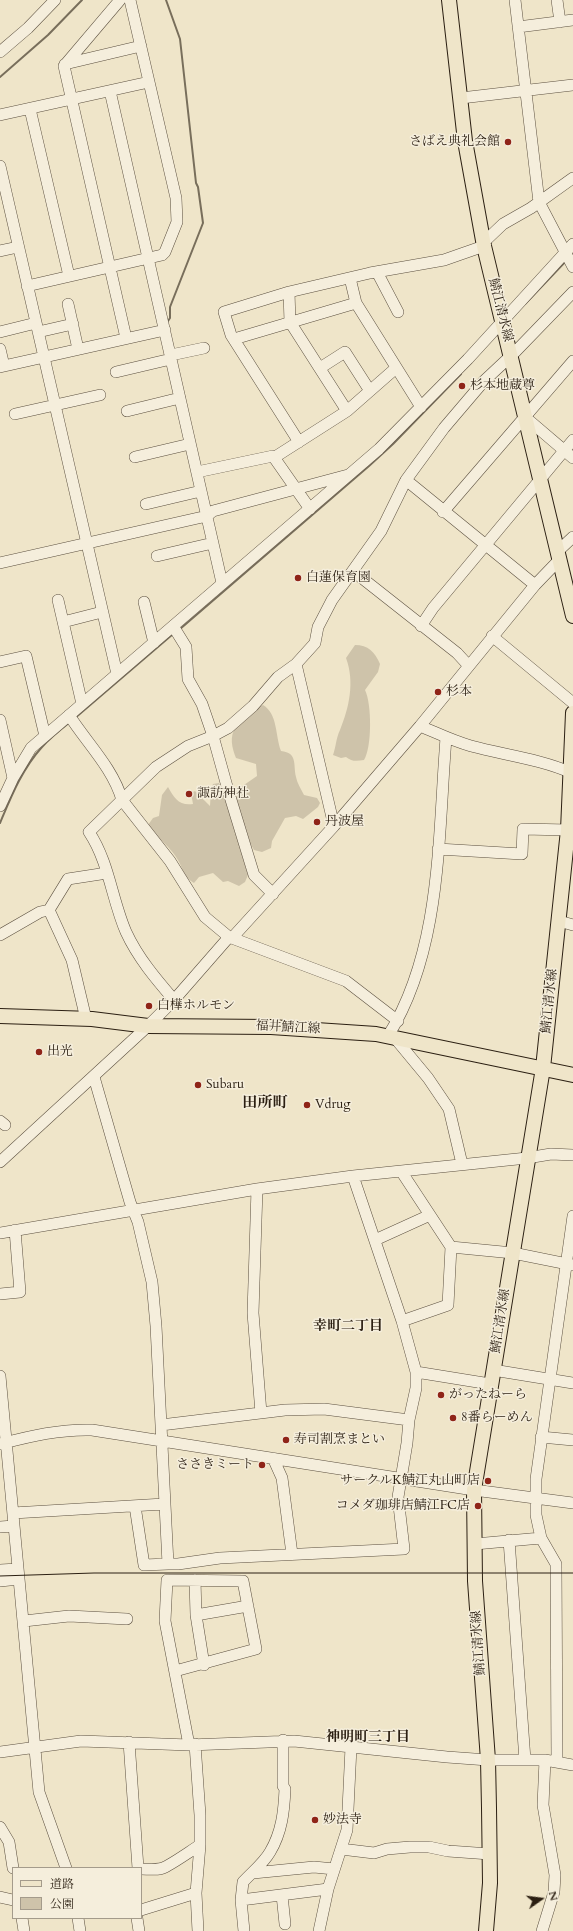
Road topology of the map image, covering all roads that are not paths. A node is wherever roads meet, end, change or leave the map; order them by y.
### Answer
1 (55, 0) edge
2 (120, 0) edge
3 (130, 0) edge
4 (449, 0) edge
5 (515, 0) edge
6 (557, 0) edge
7 (573, 20) edge
8 (560, 22) junction
9 (518, 27) junction
10 (141, 46) junction
11 (0, 52) edge
12 (65, 64) junction
13 (149, 82) junction
14 (573, 85) edge
15 (110, 91) junction
16 (526, 91) junction
17 (461, 98) junction
18 (71, 100) junction
19 (30, 109) junction
20 (0, 115) edge
21 (1, 173) edge
22 (573, 178) edge
23 (539, 202) junction
24 (573, 244) edge
25 (484, 245) junction
26 (18, 247) junction
27 (0, 251) edge
28 (148, 258) junction
29 (568, 260) edge
30 (109, 267) junction
31 (377, 272) junction
32 (69, 276) junction
33 (350, 278) junction
34 (27, 286) junction
35 (289, 292) junction
36 (573, 292) edge
37 (356, 303) junction
38 (68, 304) dead end
39 (398, 312) dead end
40 (502, 320) junction
41 (290, 322) junction
42 (73, 324) junction
43 (37, 328) junction
44 (165, 330) junction
45 (0, 332) edge
46 (126, 338) junction
47 (234, 339) junction
48 (204, 348) dead end
49 (0, 349) edge
50 (78, 349) junction
51 (511, 355) junction
52 (44, 357) junction
53 (171, 357) junction
54 (573, 361) edge
55 (2, 367) edge
56 (320, 368) junction
57 (396, 368) junction
58 (116, 372) dead end
59 (370, 391) junction
60 (100, 395) dead end
61 (180, 398) junction
62 (55, 405) junction
63 (422, 407) junction
64 (127, 411) dead end
65 (347, 411) junction
66 (15, 414) dead end
67 (524, 417) junction
68 (573, 440) edge
69 (298, 442) junction
70 (190, 444) junction
71 (569, 454) edge
72 (275, 457) junction
73 (135, 458) dead end
74 (197, 472) junction
75 (351, 474) junction
76 (406, 480) junction
77 (540, 480) junction
78 (296, 489) junction
79 (201, 491) junction
80 (146, 504) dead end
81 (310, 509) junction
82 (443, 512) junction
83 (207, 516) junction
84 (573, 537) edge
85 (87, 543) junction
86 (213, 543) junction
87 (485, 546) junction
88 (559, 555) junction
89 (157, 556) dead end
90 (0, 563) edge
91 (353, 571) junction
92 (222, 583) junction
93 (535, 585) junction
94 (58, 600) dead end
95 (144, 602) dead end
96 (102, 612) junction
97 (573, 616) edge
98 (63, 622) junction
99 (421, 626) junction
100 (176, 630) junction
101 (492, 636) junction
102 (154, 643) junction
103 (0, 662) edge
104 (296, 664) junction
105 (468, 665) junction
106 (117, 674) junction
107 (573, 703) edge
108 (82, 704) junction
109 (573, 713) edge
110 (71, 719) junction
111 (0, 720) edge
112 (420, 726) junction
113 (45, 736) junction
114 (213, 736) junction
115 (446, 738) junction
116 (573, 738) edge
117 (3, 754) edge
118 (23, 758) junction
119 (572, 773) junction
120 (12, 778) junction
121 (122, 800) junction
122 (0, 806) edge
123 (571, 813) edge
124 (334, 826) junction
125 (568, 830) junction
126 (438, 849) junction
127 (107, 873) junction
128 (273, 894) junction
129 (49, 910) junction
130 (559, 921) junction
131 (573, 925) edge
132 (0, 935) edge
133 (231, 938) junction
134 (174, 1000) junction
135 (0, 1016) edge
136 (86, 1019) junction
137 (398, 1021) junction
138 (148, 1026) junction
139 (391, 1037) junction
140 (543, 1068) junction
141 (573, 1075) edge
142 (94, 1077) junction
143 (573, 1155) edge
144 (527, 1158) junction
145 (0, 1162) edge
146 (462, 1164) junction
147 (401, 1171) junction
148 (353, 1176) junction
149 (257, 1189) junction
150 (133, 1211) junction
151 (430, 1215) junction
152 (573, 1216) edge
153 (15, 1230) junction
154 (0, 1233) edge
155 (375, 1240) junction
156 (451, 1247) junction
157 (513, 1254) junction
158 (569, 1264) edge
159 (0, 1294) edge
160 (402, 1321) junction
161 (493, 1370) junction
162 (416, 1372) junction
163 (0, 1376) edge
164 (549, 1378) junction
165 (573, 1383) edge
166 (490, 1384) junction
167 (261, 1414) junction
168 (409, 1420) junction
169 (161, 1425) junction
170 (541, 1436) junction
171 (573, 1440) edge
172 (162, 1441) junction
173 (4, 1443) edge
174 (273, 1458) junction
175 (401, 1477) junction
176 (474, 1490) junction
177 (535, 1497) junction
178 (573, 1503) edge
179 (164, 1504) junction
180 (135, 1506) junction
181 (13, 1513) junction
182 (14, 1526) junction
183 (0, 1527) edge
184 (541, 1538) junction
185 (509, 1540) junction
186 (475, 1544) junction
187 (292, 1554) junction
188 (168, 1564) junction
189 (0, 1570) edge
190 (19, 1574) junction
191 (195, 1580) junction
192 (0, 1581) edge
193 (248, 1606) junction
194 (196, 1615) junction
195 (127, 1619) dead end
196 (24, 1620) junction
197 (204, 1665) junction
198 (175, 1671) junction
199 (283, 1740) junction
200 (129, 1742) junction
201 (192, 1744) junction
202 (34, 1747) junction
203 (351, 1747) junction
204 (0, 1752) edge
205 (488, 1760) junction
206 (524, 1760) junction
207 (545, 1760) junction
208 (557, 1762) junction
209 (573, 1765) edge
210 (0, 1827) edge
211 (200, 1845) junction
212 (341, 1849) junction
213 (490, 1854) junction
214 (13, 1867) edge
215 (66, 1867) edge
216 (140, 1867) edge
217 (142, 1868) edge
218 (334, 1868) junction
219 (253, 1873) junction
220 (328, 1889) junction
221 (196, 1893) junction
222 (282, 1895) junction
223 (0, 1897) edge
224 (12, 1900) edge
225 (241, 1900) junction
226 (142, 1910) edge
227 (22, 1919) edge
228 (78, 1919) edge
229 (137, 1919) edge
230 (285, 1924) dead end
231 (24, 1931) edge
232 (80, 1931) edge
233 (139, 1931) edge
234 (198, 1931) edge
235 (244, 1931) edge
236 (320, 1931) edge
237 (486, 1931) edge
238 (542, 1931) edge

1 - 11 street
2 - 12 street
3 - 10 street
4 - 17 main road, 鯖江清水線
5 - 9 street
6 - 8 street
7 - 8 street
8 - 9 street
9 - 16 street
10 - 12 street
10 - 13 street
12 - 18 street
13 - 15 street
13 - 28 street
14 - 16 street
15 - 18 street
15 - 28 street
16 - 17 street
16 - 23 street
17 - 25 main road, 鯖江清水線
18 - 19 street
18 - 30 street
19 - 20 street
19 - 32 street
21 - 26 street
22 - 23 street
23 - 25 street
23 - 29 street
24 - 29 street
25 - 31 street
25 - 40 main road, 鯖江清水線
26 - 27 street
26 - 34 street
28 - 30 street
28 - 44 street
29 - 40 street
30 - 32 street
30 - 46 street
31 - 33 street
31 - 39 street
32 - 34 street
33 - 35 street
33 - 37 street
34 - 43 street
35 - 41 street
35 - 47 street
36 - 51 street
37 - 41 street
37 - 57 street
38 - 42 street
40 - 51 main road, 鯖江清水線
40 - 63 street
41 - 47 street
41 - 56 street
42 - 43 street
42 - 50 street
43 - 45 street
43 - 52 street
44 - 46 street
44 - 53 street
46 - 50 street
47 - 69 street
48 - 53 street
49 - 55 street
50 - 52 street
51 - 67 main road, 鯖江清水線
51 - 76 street
52 - 55 street
52 - 62 street
53 - 58 street
53 - 61 street
54 - 67 street
56 - 59 street
56 - 65 street
57 - 59 street
57 - 63 street
59 - 65 street
60 - 62 street
61 - 64 street
61 - 70 street
62 - 66 street
62 - 85 street
63 - 75 street
65 - 69 street
67 - 71 street
67 - 77 main road, 鯖江清水線
67 - 82 street
68 - 71 street
69 - 72 street
70 - 73 street
70 - 74 street
71 - 77 street
72 - 74 street
72 - 78 street
74 - 79 street
75 - 78 street
75 - 81 street
76 - 82 street
76 - 91 street
77 - 87 street
77 - 88 main road, 鯖江清水線
78 - 81 street
78 - 83 street
79 - 80 street
79 - 83 street
81 - 92 street
82 - 87 street
83 - 85 street
83 - 86 street
84 - 88 street
85 - 90 street
85 - 96 street
86 - 89 street
86 - 92 street
87 - 93 street
87 - 99 street
88 - 93 street
88 - 97 main road, 鯖江清水線
91 - 99 street
91 - 104 street
92 - 100 street
93 - 101 street
94 - 98 street
95 - 102 street
96 - 98 street
96 - 106 street
98 - 108 street
99 - 105 street
100 - 102 street
100 - 114 street
101 - 105 street
101 - 107 street
102 - 106 street
103 - 113 street
104 - 114 street
104 - 124 street
105 - 112 street
106 - 108 street
108 - 110 street
109 - 116 main road, 鯖江清水線
110 - 113 street
110 - 121 street
111 - 117 street
112 - 115 street
112 - 124 street
113 - 118 street
114 - 121 street
114 - 128 street
115 - 119 street
115 - 126 street
116 - 119 main road, 鯖江清水線
117 - 118 street
117 - 120 street
118 - 120 street
119 - 123 main road, 鯖江清水線
120 - 122 street
121 - 127 street
121 - 133 street
123 - 125 main road, 鯖江清水線
124 - 128 street
125 - 126 street
125 - 130 main road, 鯖江清水線
126 - 137 street
127 - 129 street
127 - 134 street
128 - 133 street
129 - 132 street
129 - 136 street
130 - 131 street
130 - 140 main road, 鯖江清水線
133 - 134 street
133 - 137 street
134 - 138 street
135 - 136 main road, 福井鯖江線
136 - 138 main road, 福井鯖江線
137 - 139 street
138 - 139 main road, 福井鯖江線
138 - 142 street
139 - 140 main road, 福井鯖江線
139 - 146 street
140 - 141 main road, 福井鯖江線
140 - 144 main road, 鯖江清水線
142 - 145 street
142 - 150 street
143 - 144 street
144 - 146 street
144 - 157 main road, 鯖江清水線
146 - 147 street
147 - 148 street
147 - 151 street
148 - 149 street
148 - 155 street
149 - 150 street
149 - 167 street
150 - 153 street
150 - 169 street
151 - 155 street
151 - 156 street
152 - 158 street
153 - 154 street
153 - 159 street
155 - 160 street
156 - 157 street
156 - 160 street
157 - 158 street
157 - 161 main road, 鯖江清水線
158 - 164 street
160 - 162 street
161 - 164 street
161 - 166 main road, 鯖江清水線
162 - 166 street
162 - 168 street
163 - 173 street
164 - 165 street
164 - 170 street
166 - 176 main road, 鯖江清水線
167 - 168 street
167 - 169 street
168 - 175 street
169 - 172 street
170 - 171 street
170 - 177 street
172 - 173 street
172 - 174 street
172 - 179 street
173 - 181 street
174 - 175 street
174 - 187 street
175 - 176 street
175 - 187 street
176 - 177 street
176 - 186 main road, 鯖江清水線
177 - 178 street
177 - 184 street
179 - 180 street
179 - 188 street
180 - 181 street
180 - 188 street
181 - 182 street
182 - 183 street
182 - 190 street
184 - 185 street
184 - 208 street
185 - 186 street
185 - 206 street
186 - 205 main road, 鯖江清水線
187 - 188 street
189 - 190 street
190 - 192 street
190 - 196 street
191 - 193 street
191 - 194 street
191 - 198 street
193 - 194 street
193 - 197 street
194 - 197 street
195 - 196 street
196 - 202 street
197 - 198 street
198 - 201 street
199 - 201 street
199 - 203 street
199 - 219 street
200 - 201 street
200 - 202 street
200 - 216 street
201 - 211 street
202 - 204 street
202 - 215 street
203 - 205 street
203 - 212 street
205 - 206 street
205 - 213 main road, 鯖江清水線
206 - 207 street
207 - 208 street
207 - 238 street
208 - 209 street
210 - 214 street
211 - 217 street
211 - 221 street
212 - 213 street
212 - 218 street
213 - 237 main road, 鯖江清水線
218 - 219 street
218 - 220 street
219 - 225 street
220 - 222 street
220 - 236 street
221 - 226 street
221 - 234 street
222 - 225 street
222 - 230 street
223 - 224 street
225 - 235 street
227 - 231 street
228 - 232 street
229 - 233 street

